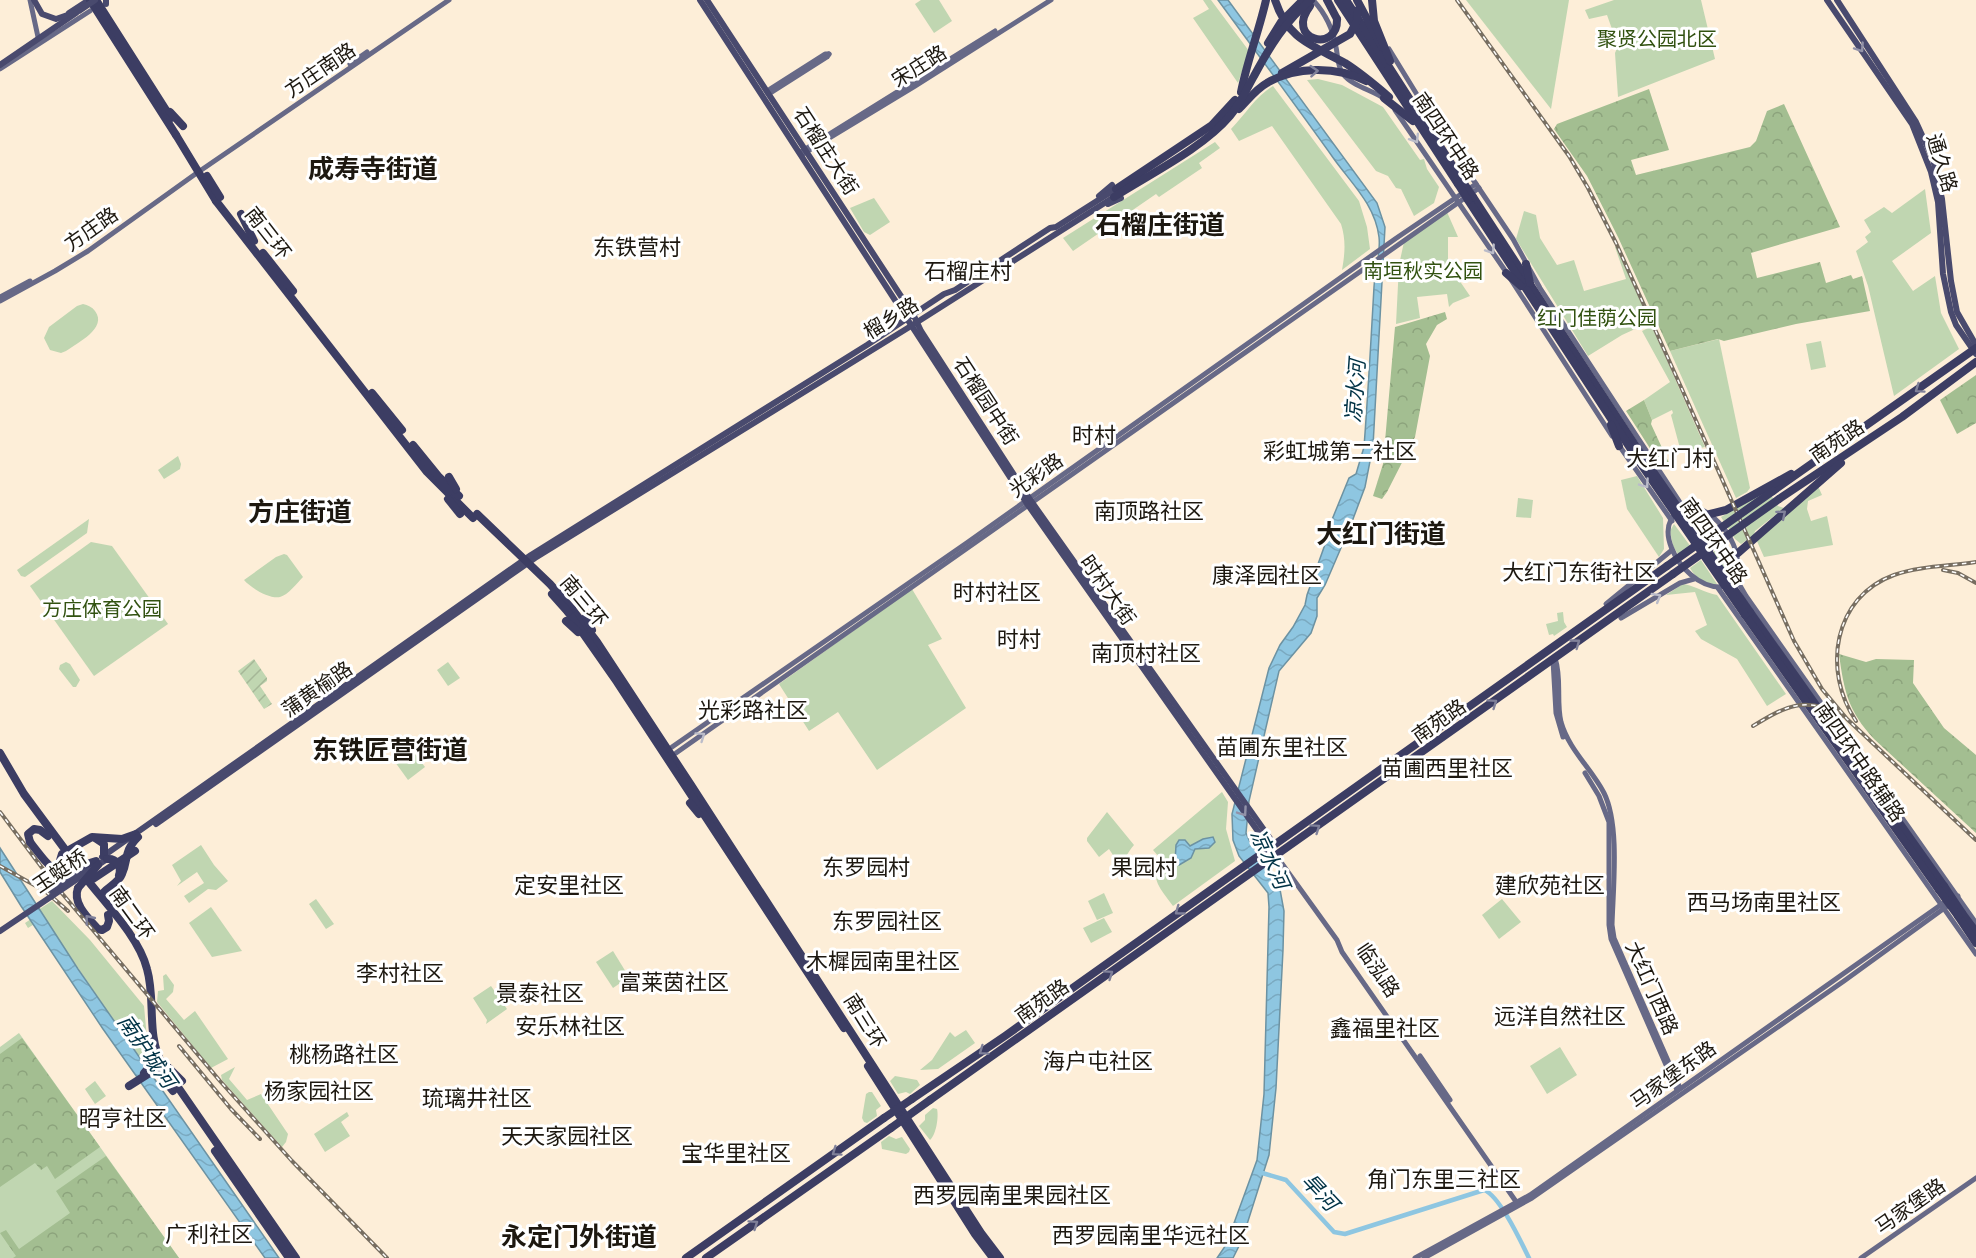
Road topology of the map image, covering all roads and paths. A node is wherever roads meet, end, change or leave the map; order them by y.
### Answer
1 (34, 0) edge
2 (96, 0) edge
3 (443, 0) edge
4 (449, 0) edge
5 (700, 0) edge
6 (1045, 0) edge
7 (1051, 0) edge
8 (1266, 0) edge
9 (1275, 0) edge
10 (1303, 0) edge
11 (1313, 0) edge
12 (1327, 0) edge
13 (1338, 0) edge
14 (1346, 0) edge
15 (1356, 0) edge
16 (1371, 0) edge
17 (1827, 0) edge
18 (1837, 0) edge
19 (89, 4) edge
20 (708, 4) edge
21 (79, 11) junction
22 (38, 37) junction
23 (114, 49) dead end
24 (1375, 51) junction
25 (1390, 61) junction
26 (0, 63) edge
27 (132, 67) junction
28 (0, 69) edge
29 (1268, 82) junction
30 (1241, 92) junction
31 (768, 93) junction
32 (1385, 95) junction
33 (1424, 105) junction
34 (1229, 117) junction
35 (1419, 120) junction
36 (179, 131) junction
37 (1431, 132) junction
38 (803, 152) junction
39 (207, 165) junction
40 (1461, 183) junction
41 (1476, 184) junction
42 (1115, 193) junction
43 (1483, 194) junction
44 (218, 199) junction
45 (1455, 200) junction
46 (1087, 211) junction
47 (241, 214) dead end
48 (254, 241) junction
49 (262, 260) junction
50 (1526, 264) junction
51 (1506, 273) junction
52 (273, 282) dead end
53 (1530, 290) junction
54 (0, 299) edge
55 (301, 306) junction
56 (912, 321) junction
57 (1975, 349) edge
58 (339, 354) junction
59 (1976, 362) edge
60 (346, 377) dead end
61 (367, 385) junction
62 (383, 397) dead end
63 (370, 398) junction
64 (1606, 413) junction
65 (1615, 415) junction
66 (1633, 431) junction
67 (1851, 436) junction
68 (1619, 446) junction
69 (1859, 447) junction
70 (1639, 455) junction
71 (668, 469) junction
72 (427, 472) junction
73 (653, 474) dead end
74 (449, 477) dead end
75 (461, 499) junction
76 (1029, 501) junction
77 (608, 502) dead end
78 (1685, 510) junction
79 (460, 514) dead end
80 (596, 514) junction
81 (1710, 514) junction
82 (475, 516) junction
83 (1672, 521) junction
84 (1672, 550) junction
85 (1738, 553) junction
86 (533, 556) junction
87 (515, 569) junction
88 (1735, 576) junction
89 (1694, 579) junction
90 (1718, 588) junction
91 (1606, 604) dead end
92 (569, 614) junction
93 (1748, 614) junction
94 (586, 617) dead end
95 (1621, 618) joint
96 (1600, 626) junction
97 (594, 644) junction
98 (1554, 659) junction
99 (1794, 664) junction
100 (617, 682) junction
101 (1790, 688) junction
102 (1811, 698) junction
103 (1813, 711) junction
104 (632, 716) dead end
105 (646, 721) junction
106 (1835, 731) junction
107 (672, 747) dead end
108 (0, 753) edge
109 (676, 753) dead end
110 (0, 763) edge
111 (1867, 766) junction
112 (17, 769) dead end
113 (1377, 770) junction
114 (1365, 779) junction
115 (1383, 780) junction
116 (199, 783) dead end
117 (1865, 785) junction
118 (1372, 789) junction
119 (194, 790) junction
120 (24, 794) junction
121 (706, 801) dead end
122 (690, 804) dead end
123 (1874, 808) junction
124 (48, 836) junction
125 (137, 836) junction
126 (722, 838) junction
127 (1268, 847) junction
128 (135, 851) dead end
129 (1278, 854) junction
130 (105, 857) junction
131 (70, 858) junction
132 (97, 863) junction
133 (89, 881) junction
134 (1941, 888) junction
135 (102, 890) junction
136 (1958, 896) junction
137 (105, 903) junction
138 (1943, 906) junction
139 (1960, 914) junction
140 (108, 915) junction
141 (777, 922) junction
142 (1976, 922) edge
143 (0, 929) edge
144 (1976, 932) edge
145 (798, 939) dead end
146 (1976, 943) edge
147 (786, 950) dead end
148 (1976, 954) edge
149 (1115, 957) junction
150 (1106, 959) dead end
151 (1055, 994) dead end
152 (1046, 1006) junction
153 (829, 1013) dead end
154 (1029, 1019) junction
155 (850, 1020) dead end
156 (1018, 1021) dead end
157 (846, 1032) junction
158 (857, 1039) junction
159 (150, 1044) junction
160 (961, 1066) junction
161 (152, 1069) junction
162 (970, 1071) junction
163 (940, 1074) dead end
164 (131, 1083) dead end
165 (959, 1085) dead end
166 (178, 1087) junction
167 (1679, 1089) junction
168 (185, 1103) junction
169 (828, 1172) junction
170 (1976, 1178) edge
171 (815, 1188) dead end
172 (803, 1196) dead end
173 (788, 1200) junction
174 (1519, 1203) junction
175 (1498, 1215) junction
176 (975, 1234) junction
177 (978, 1244) dead end
178 (1001, 1255) edge
179 (299, 1256) edge
180 (289, 1258) edge
181 (686, 1258) edge
182 (706, 1258) edge
183 (993, 1258) edge
184 (1414, 1258) edge
185 (1424, 1258) edge
186 (1862, 1258) edge

1 - 19 main road, bridge
1 - 21 main road, bridge
1 - 22 main road
2 - 21 main road, bridge
2 - 36 highway, 南三环
3 - 39 main road, 方庄南路
4 - 39 main road, 方庄南路
5 - 20 main road
6 - 38 main road, 宋庄路
7 - 38 main road, 宋庄路
8 - 30 highway
9 - 32 highway, bridge
10 - 30 highway, 榴乡路, bridge
11 - 12 highway, bridge
11 - 32 main road
11 - 34 highway, 榴乡路, bridge
13 - 24 highway, 南四环中路
14 - 24 highway
15 - 25 highway, bridge
15 - 29 highway, bridge
16 - 25 highway, bridge
16 - 33 main road
17 -> 57 main road, 通久路
18 - 57 main road, 通久路
19 - 22 main road
19 - 27 highway, 南三环
19 - 28 main road
20 - 31 main road, 石榴庄大街
20 - 38 main road, 石榴庄大街
21 - 26 main road, bridge
22 - 26 main road
23 - 27 highway
24 - 35 highway, 南四环中路
25 - 35 highway
27 - 36 highway, 南三环
29 -> 32 highway, bridge
29 - 34 highway, bridge
30 - 42 highway, 榴乡路, bridge
31 - 31 main road
31 - 38 main road, 石榴庄大街
32 - 35 highway
32 -> 45 main road
33 - 37 highway
33 - 41 main road
34 - 42 highway, 榴乡路, bridge
35 - 37 highway, 南四环中路
35 - 40 highway, 南四环中路
36 - 44 highway, 南三环, bridge
37 - 40 highway, 南四环中路
38 - 56 main road, 石榴庄大街
39 - 54 main road, 方庄路
40 - 53 highway, 南四环中路, bridge
41 - 43 main road
41 - 45 main road, 光彩路
42 - 46 main road, 榴乡路
42 - 46 main road
43 - 45 main road
43 - 50 main road
44 - 48 highway, 南三环
44 - 49 highway, 南三环
45 -> 51 main road
45 - 76 main road, 光彩路
46 - 56 main road, 榴乡路
47 - 48 highway
48 - 55 highway, 南三环
49 - 52 highway
49 - 55 highway, 南三环
50 - 53 highway
50 - 66 main road
51 - 53 highway
51 - 68 main road
53 - 64 highway, 南四环中路
53 - 65 highway, 南四环中路
55 - 58 highway, 南三环
56 - 71 main road, 榴乡路
56 - 76 main road, 石榴园中街
56 - 86 main road, 榴乡路
57 -> 67 highway, 南苑路
58 - 61 highway, 南三环
58 - 63 highway, 南三环
59 - 69 highway, 南苑路
60 - 63 highway
61 - 62 highway
61 - 75 highway, 南三环
63 - 72 highway, 南三环
64 - 68 highway
64 - 70 highway, 南四环中路
65 - 66 highway
65 - 70 highway, 南四环中路
66 - 78 main road
67 - 81 highway
67 - 113 highway, 南苑路, bridge
68 -> 83 main road
85 -> 69 highway
69 - 96 highway, 南苑路, bridge
70 - 93 highway, 南四环中路, bridge
71 - 73 main road
71 - 80 main road, 榴乡路
72 - 79 highway
72 - 82 highway, 南三环
74 - 75 highway
75 - 82 highway, 南三环
76 - 107 main road, 光彩路
109 -> 76 main road, 光彩路
76 -> 127 main road, 时村大街
76 - 127 main road, 时村大街
77 - 80 main road
78 - 81 main road
78 - 83 main road
80 - 86 main road, 榴乡路
81 - 85 main road
82 - 92 highway, 南三环, bridge
83 - 84 main road
84 - 89 main road
84 - 91 main road
85 - 88 main road
86 - 87 main road
87 - 119 main road, 蒲黄榆路
87 - 125 main road, 蒲黄榆路
88 - 90 main road
88 - 99 main road, 南四环中路辅路
89 - 90 main road
95 -> 89 main road
90 - 101 main road, 南四环中路辅路
92 - 97 highway, 南三环
92 - 97 highway
93 - 102 highway, 南四环中路
93 - 103 highway, 南四环中路
94 - 97 highway
95 - 96 highway
98 -> 96 highway, 南苑路
97 - 100 highway, 南三环
97 - 105 highway, 南三环
115 -> 98 highway, 南苑路
98 - 167 main road, 大红门西路
98 - 167 main road, 大红门西路
99 - 102 highway
99 - 111 main road, 南四环中路辅路
100 - 104 highway
100 - 105 highway, 南三环
101 - 103 highway
101 - 123 main road, 南四环中路辅路
102 - 106 highway, 南四环中路
103 - 117 highway, 南四环中路
105 - 126 highway, 南三环
106 - 111 highway
106 - 134 highway, 南四环中路
108 - 120 highway, 南二环
110 - 124 highway, 南二环
111 - 136 main road, 南四环中路辅路
112 - 120 highway
113 - 114 highway, 南苑路
113 - 115 highway
114 - 118 highway
114 - 127 highway, 南苑路
115 - 118 highway, 南苑路
116 - 119 main road
117 - 123 highway
117 - 134 highway, 南四环中路
129 -> 118 highway, 南苑路
119 - 125 main road, 蒲黄榆路
120 - 131 highway, 南二环
121 - 126 highway
122 - 126 highway
123 - 138 main road, 南四环中路辅路
124 - 131 highway, 南二环
124 - 132 highway, bridge
125 - 130 main road, 玉蜓桥, bridge
125 - 131 highway, bridge
125 - 135 highway, bridge
126 - 141 highway, 南三环
127 - 129 main road, 临泓路
127 -> 149 highway, 南苑路
128 - 133 highway
162 -> 129 highway, 南苑路
129 - 174 main road, 临泓路
130 - 131 highway, bridge
130 - 132 main road, 玉蜓桥, bridge
130 - 135 highway, bridge
131 - 133 highway, 南二环, bridge
140 -> 132 highway, bridge
132 - 143 main road, 玉蜓桥, bridge
133 - 135 highway
133 - 137 highway, 南二环
133 - 140 highway, 南二环
134 - 139 highway, 南四环中路, bridge
135 - 137 highway
136 - 138 main road
136 - 142 main road, 南四环中路辅路
137 - 166 highway, 南二环
138 - 148 main road, 南四环中路辅路
138 - 167 main road, 马家堡东路
138 - 174 main road, 马家堡东路
139 - 144 highway, 南四环中路
139 - 146 highway, 南四环中路
140 - 159 highway, 南二环
141 - 145 highway
141 - 147 highway
141 - 157 highway
141 - 158 highway, 南三环
149 - 150 highway
149 - 152 highway, 南苑路
151 - 152 highway
152 - 154 highway, 南苑路
153 - 157 highway
154 - 156 highway
154 -> 160 highway, 南苑路
155 - 158 highway
157 - 176 highway, 南三环
158 - 178 highway, 南三环
159 - 161 highway
159 - 166 highway, 南二环
160 - 163 highway
160 -> 181 highway, 南苑路, bridge
161 - 164 highway
161 - 166 highway
162 - 165 highway
162 - 169 highway, 南苑路, bridge
166 - 168 highway, 南二环
167 - 174 main road, 马家堡东路
168 - 179 highway, 南二环
168 - 180 highway, 南二环
169 - 171 highway
169 - 173 highway, 南苑路
170 - 186 main road, 马家堡路
172 - 173 highway
182 -> 173 highway, 南苑路
174 - 175 main road, 马家堡东路
175 - 184 main road, 马家堡东路
175 - 185 main road, 马家堡东路
176 - 177 highway
176 - 183 highway, 南三环

